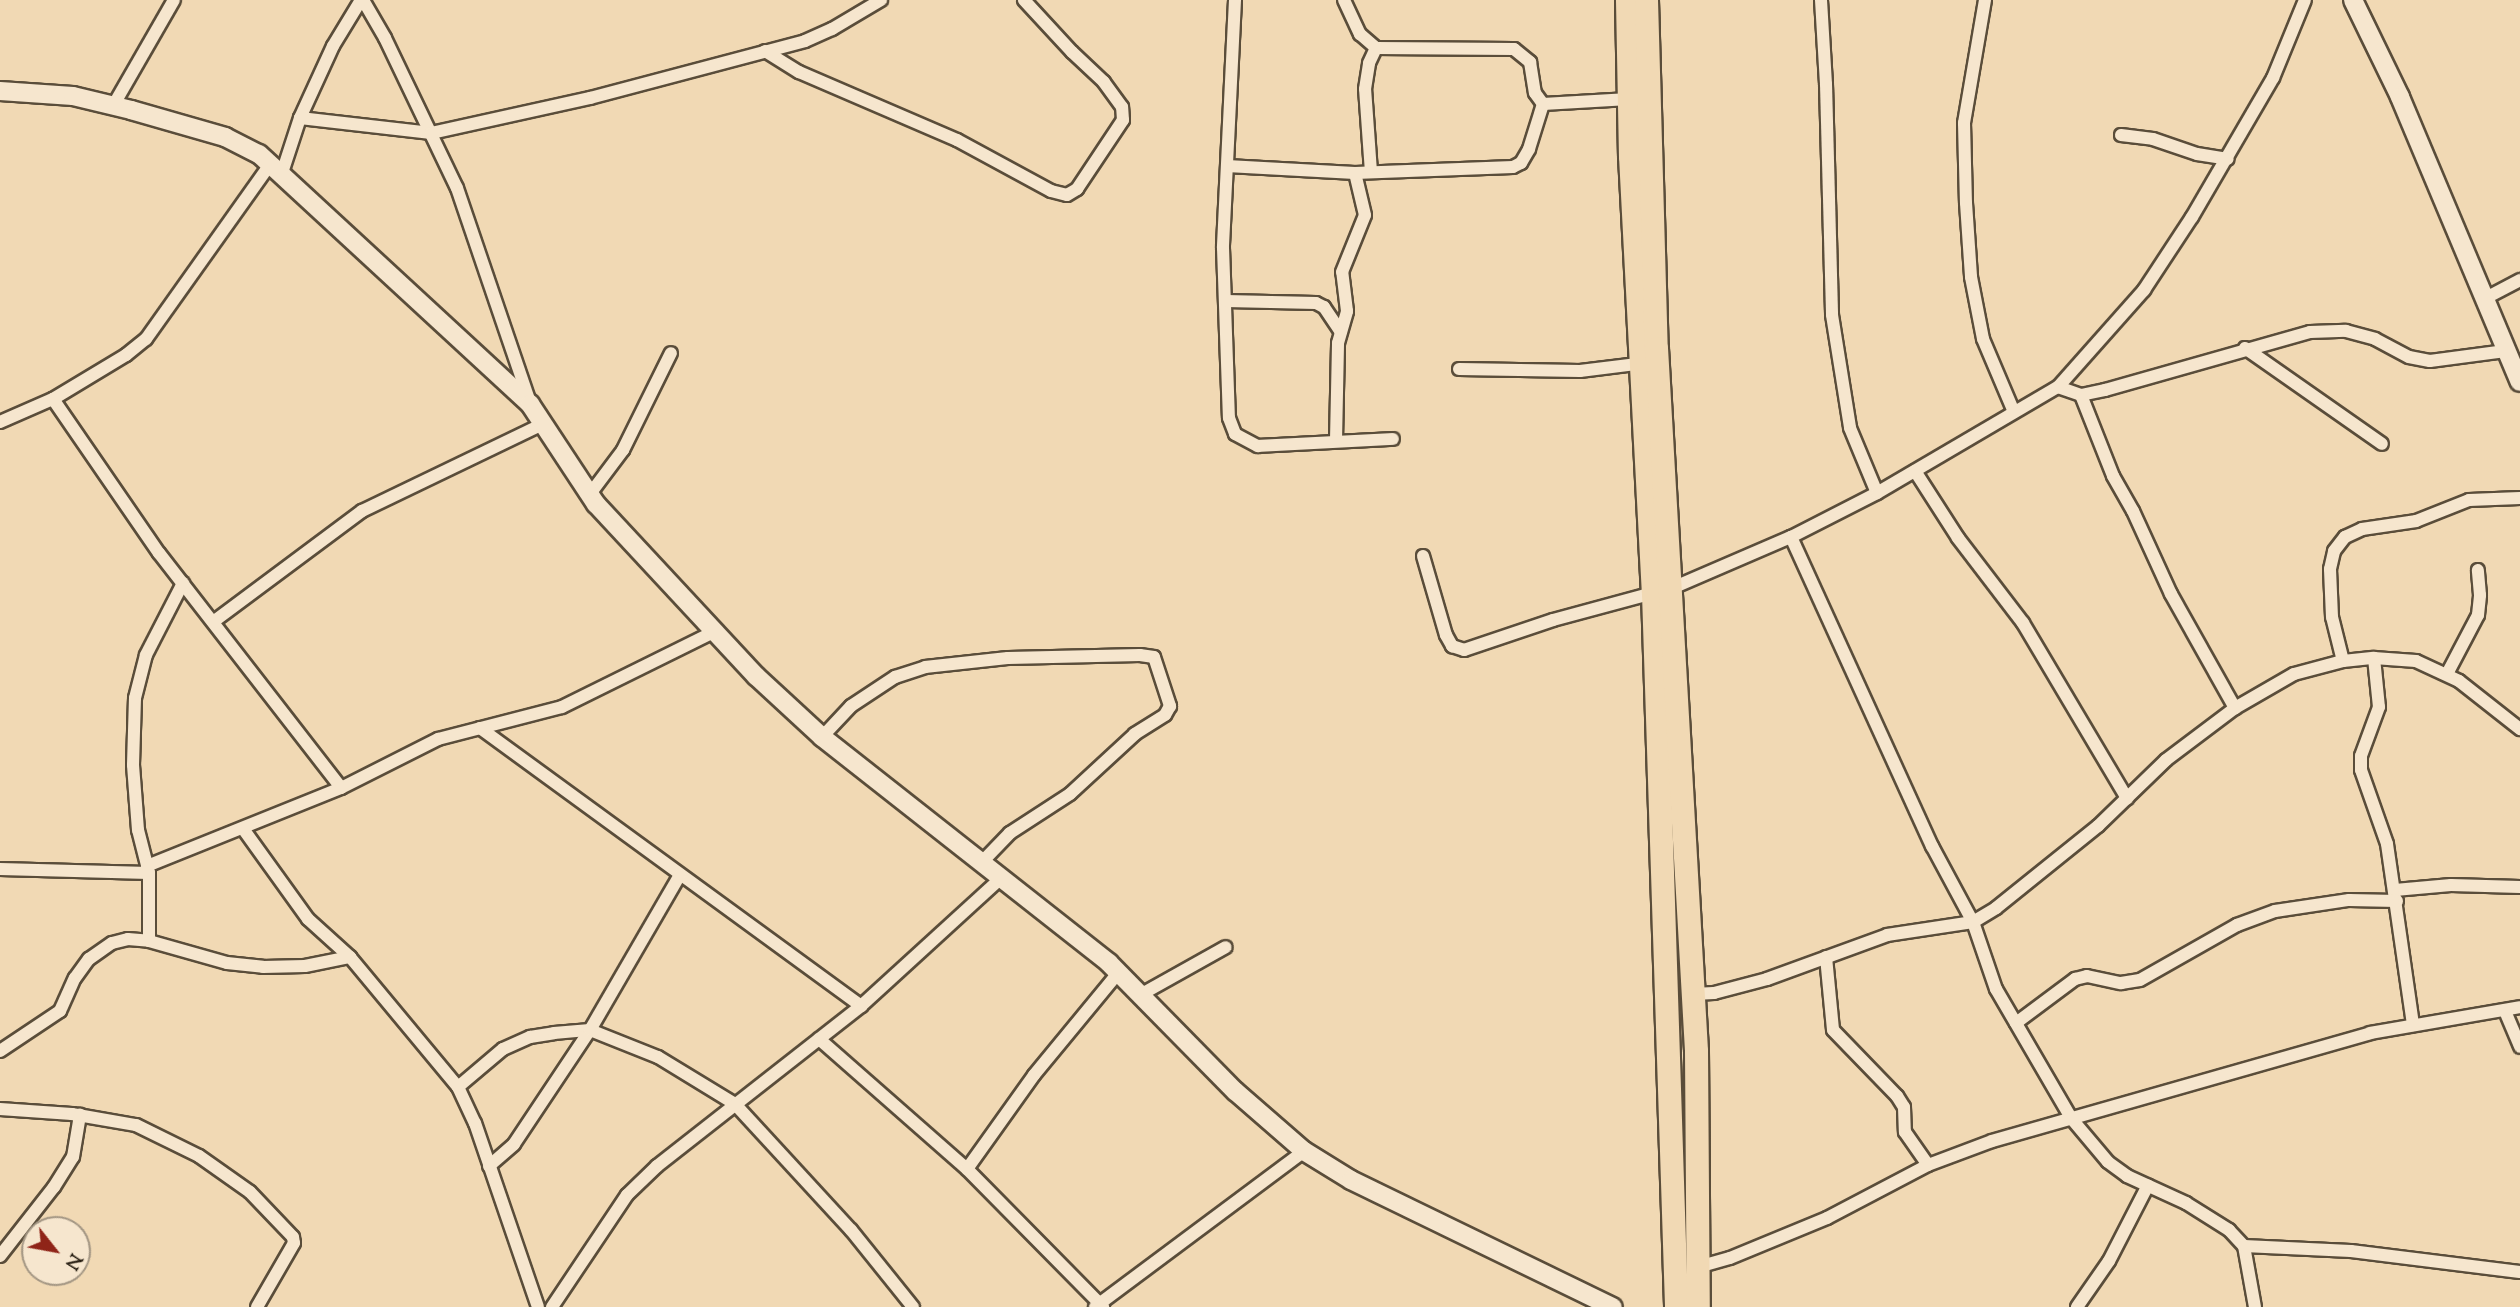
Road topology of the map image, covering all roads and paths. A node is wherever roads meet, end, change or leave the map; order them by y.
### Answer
1 (174, 0) edge
2 (362, 0) edge
3 (881, 0) edge
4 (1024, 0) edge
5 (1236, 0) edge
6 (1344, 0) edge
7 (1627, 0) edge
8 (1646, 0) edge
9 (1821, 0) edge
10 (1985, 0) edge
11 (2305, 0) edge
12 (2353, 0) edge
13 (1376, 48) junction
14 (765, 51) junction
15 (0, 91) edge
16 (1629, 99) junction
17 (1543, 104) junction
18 (113, 106) junction
19 (300, 118) junction
20 (430, 133) junction
21 (2121, 135) dead end
22 (2228, 159) junction
23 (1227, 166) junction
24 (276, 168) junction
25 (1371, 172) junction
26 (1355, 173) junction
27 (2520, 280) edge
28 (2484, 299) junction
29 (1226, 301) junction
30 (1341, 332) junction
31 (2245, 348) junction
32 (2505, 351) junction
33 (671, 353) dead end
34 (1649, 363) junction
35 (1459, 369) dead end
36 (2520, 382) edge
37 (2058, 387) junction
38 (2081, 394) junction
39 (53, 399) junction
40 (530, 404) junction
41 (2014, 412) junction
42 (0, 422) edge
43 (545, 423) junction
44 (1393, 439) dead end
45 (1336, 440) junction
46 (2382, 444) dead end
47 (1915, 471) junction
48 (1877, 493) junction
49 (590, 494) junction
50 (2520, 498) edge
51 (1790, 537) junction
52 (1423, 555) dead end
53 (2478, 570) dead end
54 (183, 583) junction
55 (1661, 591) junction
56 (213, 622) junction
57 (714, 632) junction
58 (2374, 658) junction
59 (2343, 661) junction
60 (2447, 674) junction
61 (2235, 708) junction
62 (480, 728) junction
63 (2520, 729) edge
64 (822, 737) junction
65 (341, 788) junction
66 (2127, 798) junction
67 (244, 830) junction
68 (981, 863) junction
69 (0, 869) edge
70 (148, 869) junction
71 (680, 875) junction
72 (1000, 879) junction
73 (2520, 887) edge
74 (2396, 896) junction
75 (1973, 922) junction
76 (149, 941) junction
77 (1226, 947) dead end
78 (349, 957) junction
79 (1826, 957) junction
80 (1119, 972) junction
81 (1693, 994) junction
82 (1140, 995) junction
83 (861, 1006) junction
84 (2520, 1007) edge
85 (2505, 1011) junction
86 (2016, 1023) junction
87 (2413, 1025) junction
88 (590, 1030) junction
89 (819, 1039) junction
90 (2520, 1047) edge
91 (0, 1051) edge
92 (458, 1087) junction
93 (736, 1104) junction
94 (0, 1109) edge
95 (80, 1115) junction
96 (2071, 1118) junction
97 (1304, 1150) junction
98 (1928, 1165) junction
99 (489, 1166) junction
100 (967, 1169) junction
101 (2148, 1185) junction
102 (2244, 1246) junction
103 (0, 1256) edge
104 (1698, 1267) junction
105 (2520, 1272) edge
106 (1099, 1306) edge
107 (257, 1307) edge
108 (538, 1307) edge
109 (552, 1307) edge
110 (913, 1307) edge
111 (1613, 1307) edge
112 (1676, 1307) edge
113 (1698, 1307) edge
114 (2077, 1307) edge
115 (2255, 1307) edge

1 - 18 street
2 - 19 street
2 - 20 street
3 - 14 street
4 - 14 street
5 - 23 street
6 - 13 street
7 - 16 highway
8 - 34 highway
9 - 48 street
10 - 41 street
11 - 22 street
12 - 28 street
13 - 17 street
13 - 25 street
14 - 20 street
15 - 18 street
16 - 17 street
16 - 34 highway
17 - 25 street
18 - 24 street
19 - 20 street
19 - 24 street
20 - 40 street
21 - 22 street
22 - 37 street
23 - 26 street
23 - 29 street
24 - 39 street
24 - 40 street
25 - 26 street
26 - 30 street
27 - 28 street
28 - 32 street
29 - 30 street
29 - 45 street
30 - 45 street
31 - 32 street
31 - 38 street
31 - 46 street
32 - 36 street
33 - 49 street
34 - 35 street
34 - 55 highway
37 - 38 street
37 - 41 street
38 - 61 street
39 - 42 street
39 - 54 street
40 - 43 street
41 - 47 street
43 - 49 street
43 - 56 street
44 - 45 street
47 - 48 street
47 - 66 street
48 - 51 street
49 - 57 street
50 - 59 street
51 - 55 street
51 - 75 street
52 - 55 street
53 - 60 street
54 - 56 street
54 - 70 street
55 - 81 highway
55 - 112 highway
56 - 65 street
57 - 62 street
57 - 64 street
58 - 59 street
58 - 60 street
58 - 74 street
59 - 61 street
60 - 63 street
61 - 66 street
62 - 65 street
62 - 71 street
64 - 68 street
64 - 68 street
65 - 67 street
66 - 75 street
67 - 70 street
67 - 78 street
68 - 72 street
69 - 70 street
70 - 76 street
71 - 83 street
71 - 88 street
72 - 80 street
72 - 83 street
73 - 74 street
74 - 86 street
74 - 87 street
75 - 79 street
75 - 86 street
76 - 78 street
76 - 91 street
77 - 82 street
78 - 92 street
79 - 81 street
79 - 98 street
80 - 82 street
80 - 100 street
81 - 104 highway
82 - 97 street
83 - 89 street
84 - 85 street
85 - 87 street
85 - 90 street
86 - 96 street
87 - 96 street
88 - 92 street
88 - 93 street
88 - 99 street
89 - 93 street
89 - 100 street
92 - 99 street
93 - 109 street
93 - 110 street
94 - 95 street
95 - 103 street
95 - 107 street
96 - 98 street
96 - 101 street
97 - 106 street
97 - 111 street
98 - 104 street
99 - 108 street
100 - 106 street
101 - 102 street
101 - 114 street
102 - 105 street
102 - 115 street
104 - 113 highway

